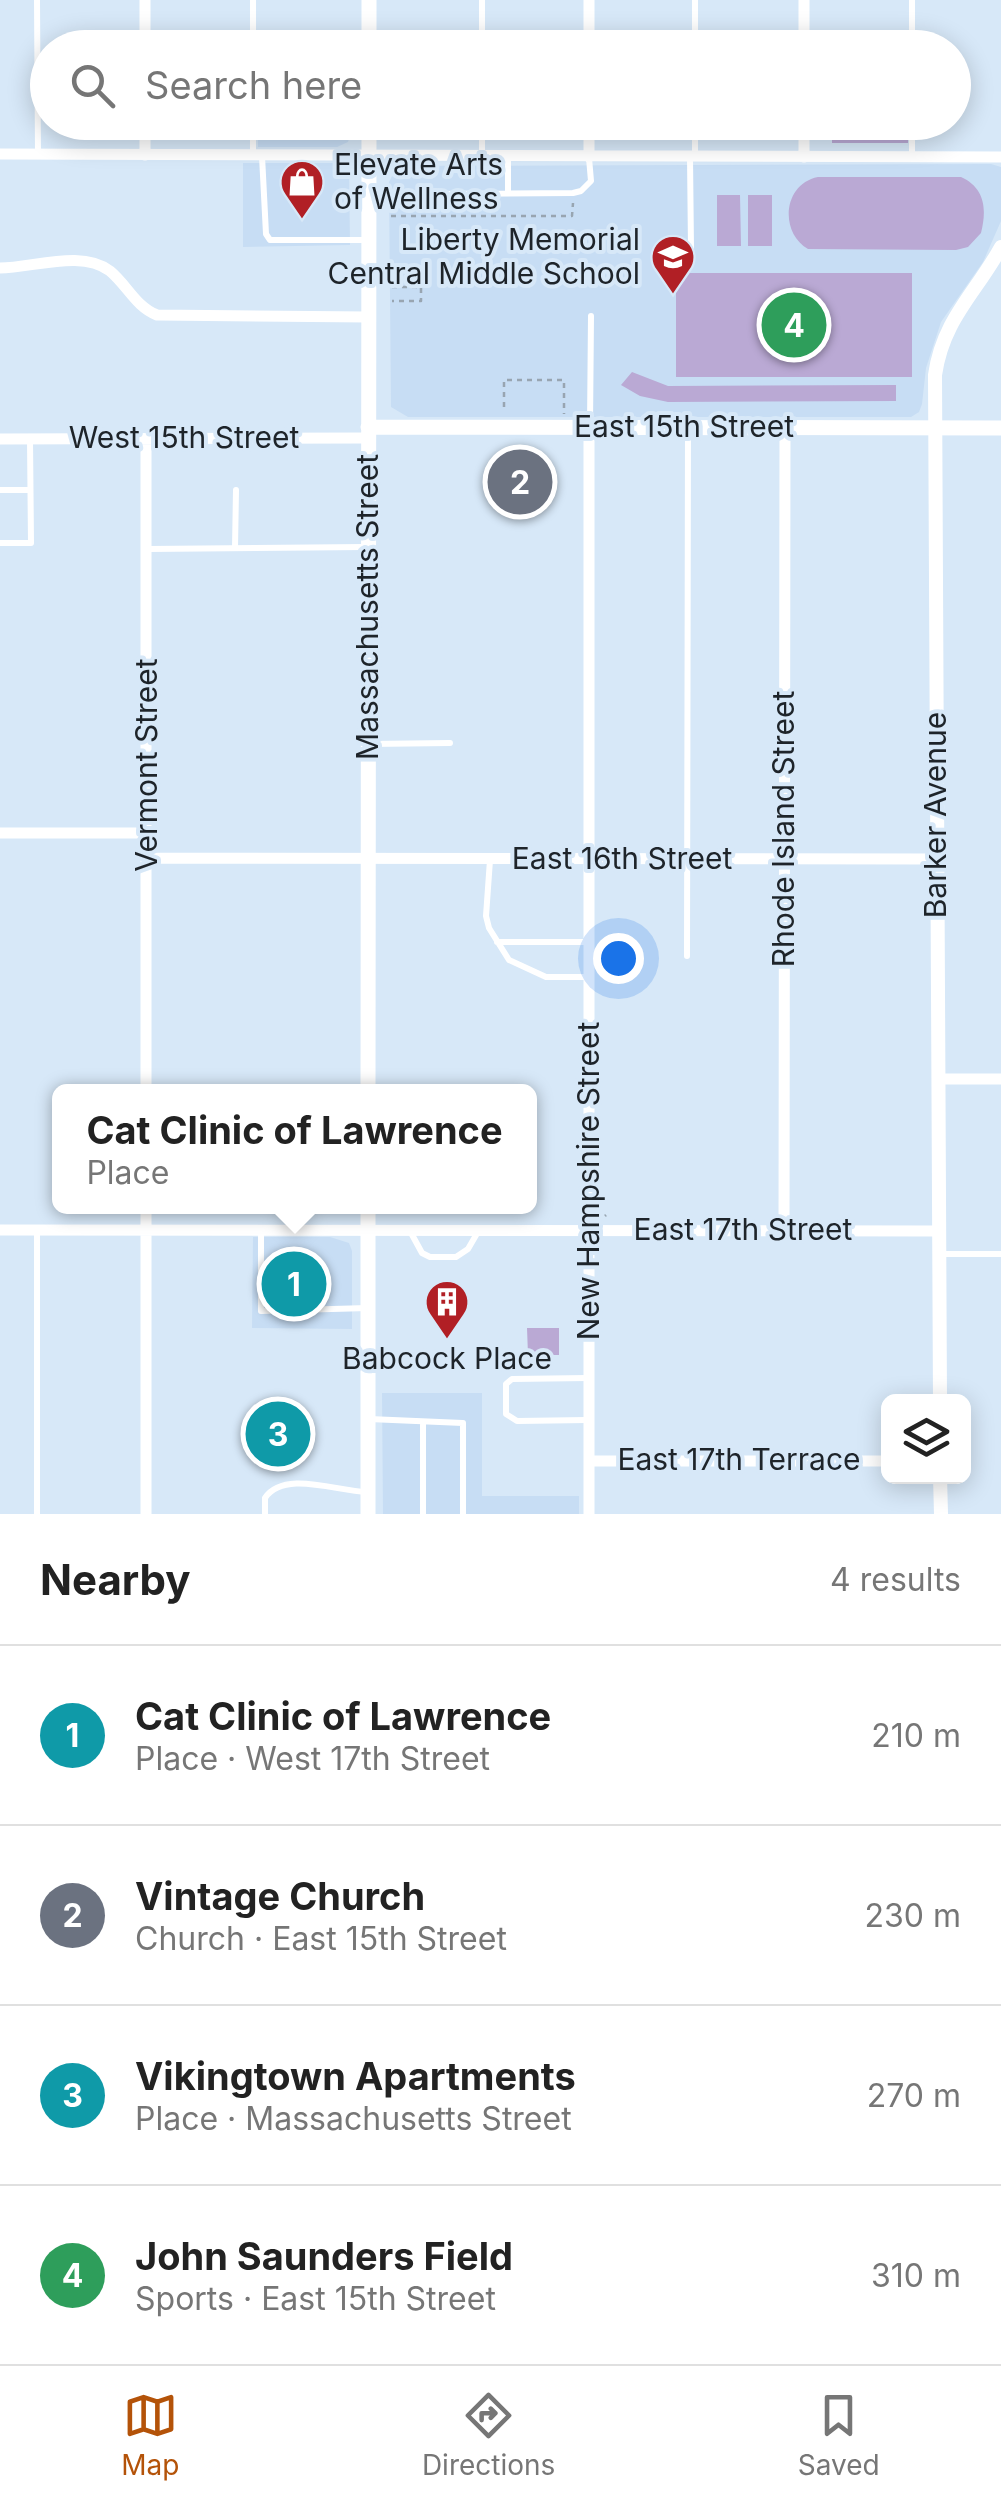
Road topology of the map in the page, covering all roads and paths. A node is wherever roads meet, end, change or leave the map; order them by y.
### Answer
1 (38, 0) edge
2 (145, 0) edge
3 (253, 0) edge
4 (368, 0) edge
5 (482, 0) edge
6 (589, 0) edge
7 (695, 0) edge
8 (804, 0) edge
9 (912, 0) edge
10 (38, 30) edge
11 (145, 30) edge
12 (253, 30) edge
13 (369, 30) edge
14 (482, 30) edge
15 (589, 30) edge
16 (695, 30) edge
17 (804, 30) edge
18 (912, 30) edge
19 (38, 140) edge
20 (146, 140) edge
21 (256, 140) edge
22 (370, 140) edge
23 (482, 140) edge
24 (589, 140) edge
25 (694, 140) edge
26 (804, 140) edge
27 (912, 140) edge
28 (0, 154) edge
29 (38, 154) junction
30 (146, 154) junction
31 (258, 154) junction
32 (370, 156) junction
33 (912, 156) junction
34 (482, 157) junction
35 (508, 157) junction
36 (589, 157) junction
37 (693, 157) junction
38 (804, 157) junction
39 (1001, 157) edge
40 (431, 194) dead end
41 (508, 194) junction
42 (578, 201) dead end
43 (392, 216) dead end
44 (369, 240) junction
45 (1001, 247) edge
46 (690, 249) dead end
47 (0, 268) edge
48 (392, 287) dead end
49 (421, 294) junction
50 (428, 294) dead end
51 (392, 301) dead end
52 (591, 316) dead end
53 (368, 317) junction
54 (504, 408) dead end
55 (564, 415) dead end
56 (589, 427) junction
57 (688, 427) junction
58 (785, 427) junction
59 (934, 428) junction
60 (1001, 428) edge
61 (368, 432) junction
62 (146, 438) junction
63 (0, 439) edge
64 (30, 439) junction
65 (0, 490) edge
66 (30, 490) junction
67 (236, 490) dead end
68 (0, 542) edge
69 (368, 547) junction
70 (236, 548) junction
71 (146, 549) junction
72 (368, 744) junction
73 (450, 744) dead end
74 (147, 833) junction
75 (0, 834) edge
76 (147, 858) junction
77 (368, 858) junction
78 (490, 858) junction
79 (589, 859) junction
80 (687, 859) junction
81 (784, 859) junction
82 (936, 859) junction
83 (497, 942) junction
84 (589, 942) junction
85 (687, 956) dead end
86 (589, 977) junction
87 (938, 1079) junction
88 (1001, 1079) edge
89 (146, 1084) edge
90 (368, 1084) edge
91 (146, 1214) edge
92 (368, 1214) edge
93 (0, 1230) edge
94 (37, 1230) junction
95 (146, 1230) junction
96 (261, 1230) junction
97 (368, 1230) junction
98 (410, 1230) junction
99 (479, 1230) junction
100 (588, 1230) junction
101 (784, 1230) junction
102 (939, 1230) junction
103 (939, 1254) junction
104 (1001, 1254) edge
105 (368, 1308) junction
106 (589, 1378) junction
107 (940, 1394) edge
108 (368, 1419) junction
109 (589, 1420) junction
110 (423, 1423) junction
111 (881, 1460) edge
112 (589, 1461) junction
113 (940, 1484) edge
114 (368, 1492) junction
115 (37, 1514) edge
116 (146, 1514) edge
117 (265, 1514) edge
118 (368, 1514) edge
119 (423, 1514) edge
120 (463, 1514) edge
121 (576, 1514) edge
122 (589, 1514) edge
123 (941, 1514) edge

1 - 10 lane
2 - 11 street
3 - 12 lane
4 - 13 main road
5 - 14 lane
6 - 15 street
7 - 16 lane
8 - 17 street
9 - 18 lane
19 - 29 lane
20 - 30 street
21 - 31 lane
22 - 32 main road, Massachusetts Street
23 - 34 lane
24 - 36 street
25 - 37 lane
26 - 38 street
27 - 33 lane
28 - 29 street
29 - 30 street
30 - 31 street
31 - 32 street
31 - 44 lane
32 - 34 street
32 - 44 main road, Massachusetts Street
33 - 38 street
33 - 39 street
34 - 35 street
35 - 36 street
35 - 41 lane
36 - 37 street
36 - 41 lane
37 - 38 street
37 - 46 lane
40 - 41 lane
42 - 43 path
44 - 53 main road, Massachusetts Street
45 - 59 street, Barker Avenue
47 - 53 street
48 - 49 path
49 - 50 path
49 - 51 path
52 - 56 lane
53 - 61 main road, Massachusetts Street
54 - 55 path
56 - 57 main road, East 15th Street
56 - 61 main road, East 15th Street
56 - 79 street, New Hampshire Street
57 - 58 main road, East 15th Street
57 - 80 lane
58 - 59 main road, East 15th Street
58 - 81 street, Rhode Island Street
59 - 60 main road, East 15th Street
59 - 82 street, Barker Avenue
61 - 62 street, West 15th Street
61 - 69 main road, Massachusetts Street
62 - 64 street, West 15th Street
62 - 71 street, Vermont Street
63 - 64 street, West 15th Street
64 - 66 lane
65 - 66 lane
66 - 68 lane
67 - 70 lane
69 - 70 lane
69 - 72 main road, Massachusetts Street
70 - 71 lane
71 - 74 street, Vermont Street
72 - 73 lane
72 - 77 main road, Massachusetts Street
74 - 75 street
74 - 76 street, Vermont Street
76 - 77 street, East 16th Street
76 - 89 street, Vermont Street
77 - 78 street, East 16th Street
77 - 90 main road, Massachusetts Street
78 - 79 street, East 16th Street
78 - 83 lane
79 - 80 street, East 16th Street
79 - 84 street, New Hampshire Street
80 - 81 street, East 16th Street
80 - 85 lane
81 - 82 street, East 16th Street
81 - 101 street, Rhode Island Street
82 - 87 street, Barker Avenue
83 - 84 lane
83 - 86 lane
84 - 86 street, New Hampshire Street
86 - 100 street, New Hampshire Street
87 - 88 street
87 - 102 street, Barker Avenue
91 - 95 street
92 - 97 main road
93 - 94 street, East 17th Street
94 - 95 street, East 17th Street
94 - 115 lane
95 - 96 street, East 17th Street
95 - 116 street
96 - 97 street, East 17th Street
96 - 105 lane
97 - 98 street, East 17th Street
97 - 105 main road
98 - 99 street, East 17th Street
98 - 99 lane
99 - 100 street, East 17th Street
100 - 101 street, East 17th Street
100 - 106 street, New Hampshire Street
101 - 102 street, East 17th Street
102 - 103 street, Barker Avenue
103 - 104 lane
103 - 107 street, Barker Avenue
105 - 108 main road
106 - 109 street, New Hampshire Street
106 - 109 lane
108 - 110 lane
108 - 114 main road
109 - 112 street, New Hampshire Street
110 - 119 lane
110 - 120 lane
111 - 112 street, East 17th Terrace
112 - 122 street, New Hampshire Street
113 - 123 street
114 - 117 lane
114 - 118 main road
121 - 122 lane

